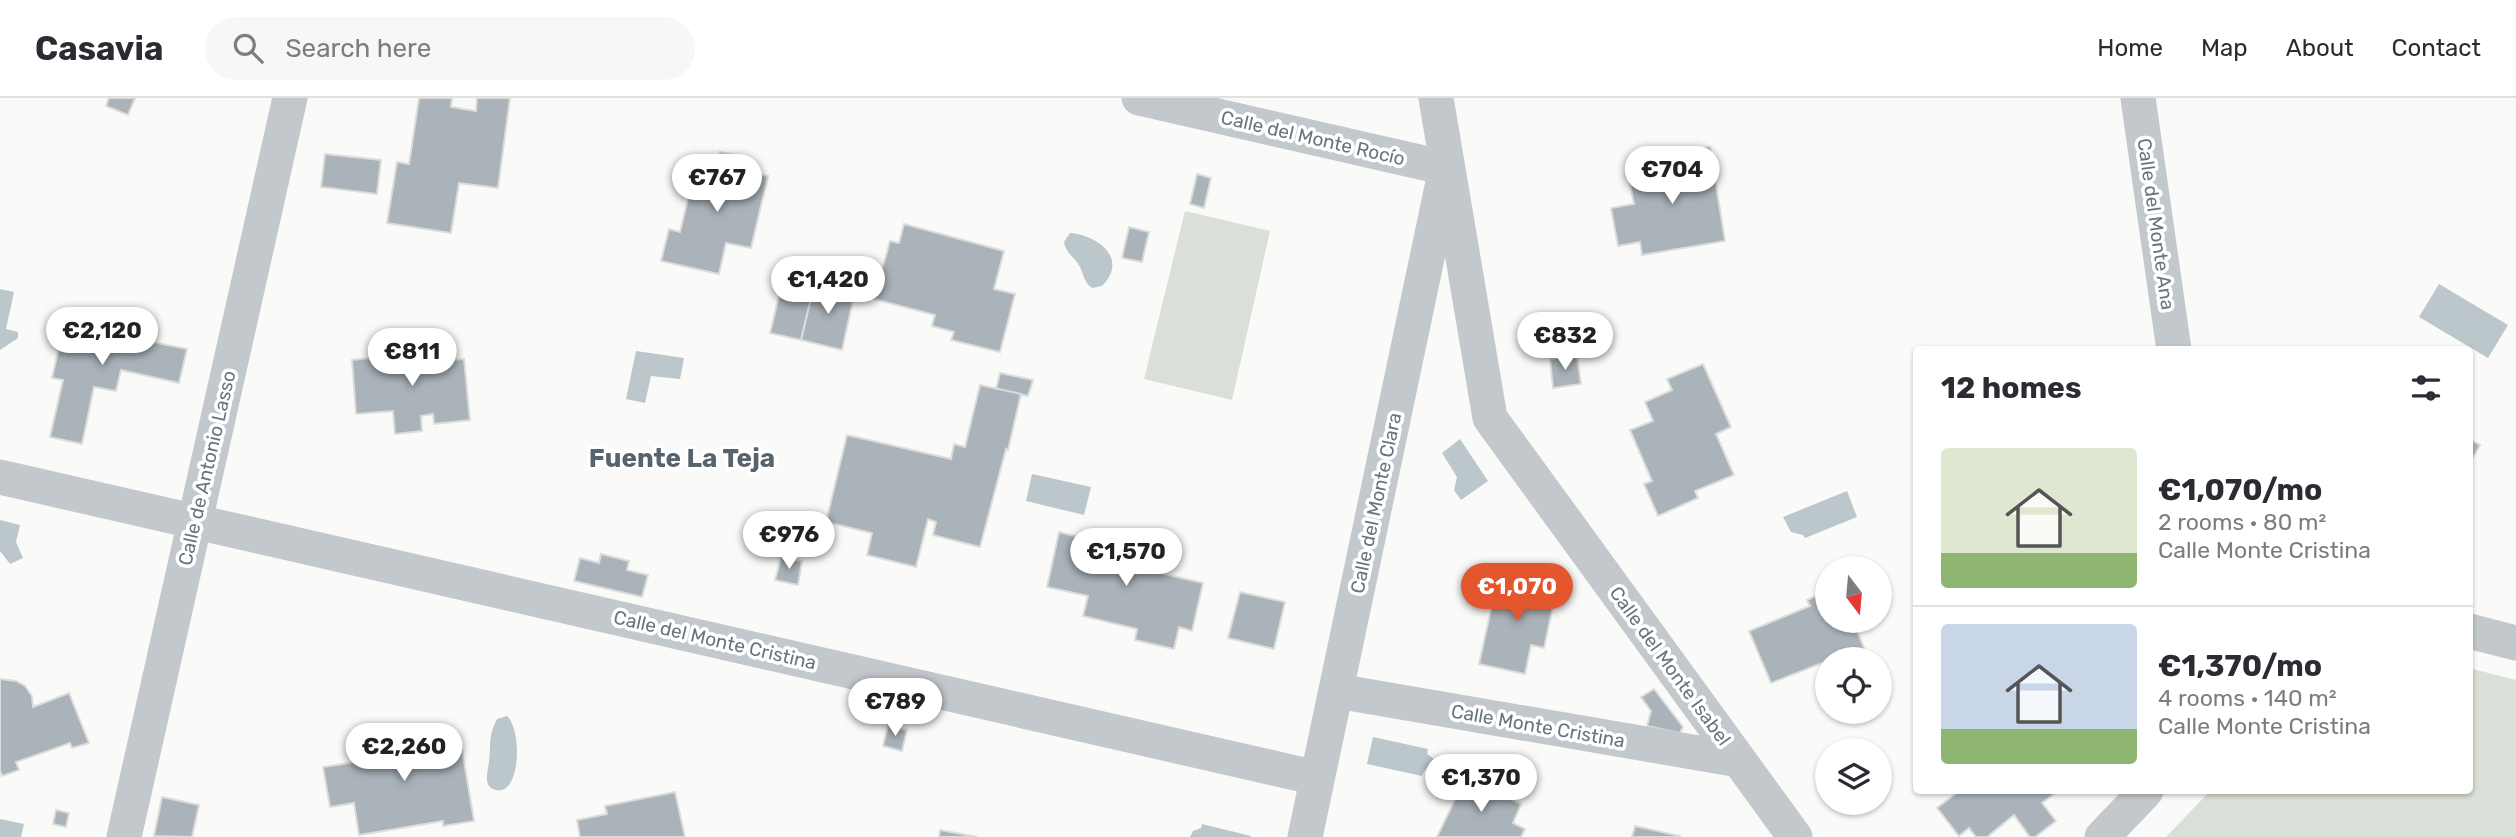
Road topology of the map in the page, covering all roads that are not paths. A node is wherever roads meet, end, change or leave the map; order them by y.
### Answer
1 (290, 98) edge
2 (1139, 98) edge
3 (1436, 98) edge
4 (2138, 98) edge
5 (1446, 168) junction
6 (2173, 346) edge
7 (0, 477) edge
8 (195, 521) junction
9 (2473, 632) edge
10 (2516, 643) edge
11 (1337, 691) junction
12 (1739, 760) junction
13 (1317, 778) junction
14 (2144, 794) edge
15 (124, 837) edge
16 (1305, 837) edge
17 (1795, 837) edge
18 (2102, 837) edge

1 - 8 street, Calle de Antonio Lasso
2 - 5 street, Calle del Monte Rocío
3 - 5 street, Calle del Monte Isabel
4 - 6 street, Calle del Monte Ana
5 - 11 street, Calle del Monte Clara
5 - 12 street, Calle del Monte Isabel
7 - 8 street, Calle del Monte Cristina
8 - 13 street, Calle del Monte Cristina
8 - 15 street, Calle de Antonio Lasso
9 - 10 street
11 - 12 street, Calle Monte Cristina
11 - 13 street, Calle del Monte Clara
12 - 17 street, Calle del Monte Isabel
13 - 16 street, Calle del Monte Clara
14 - 18 street

